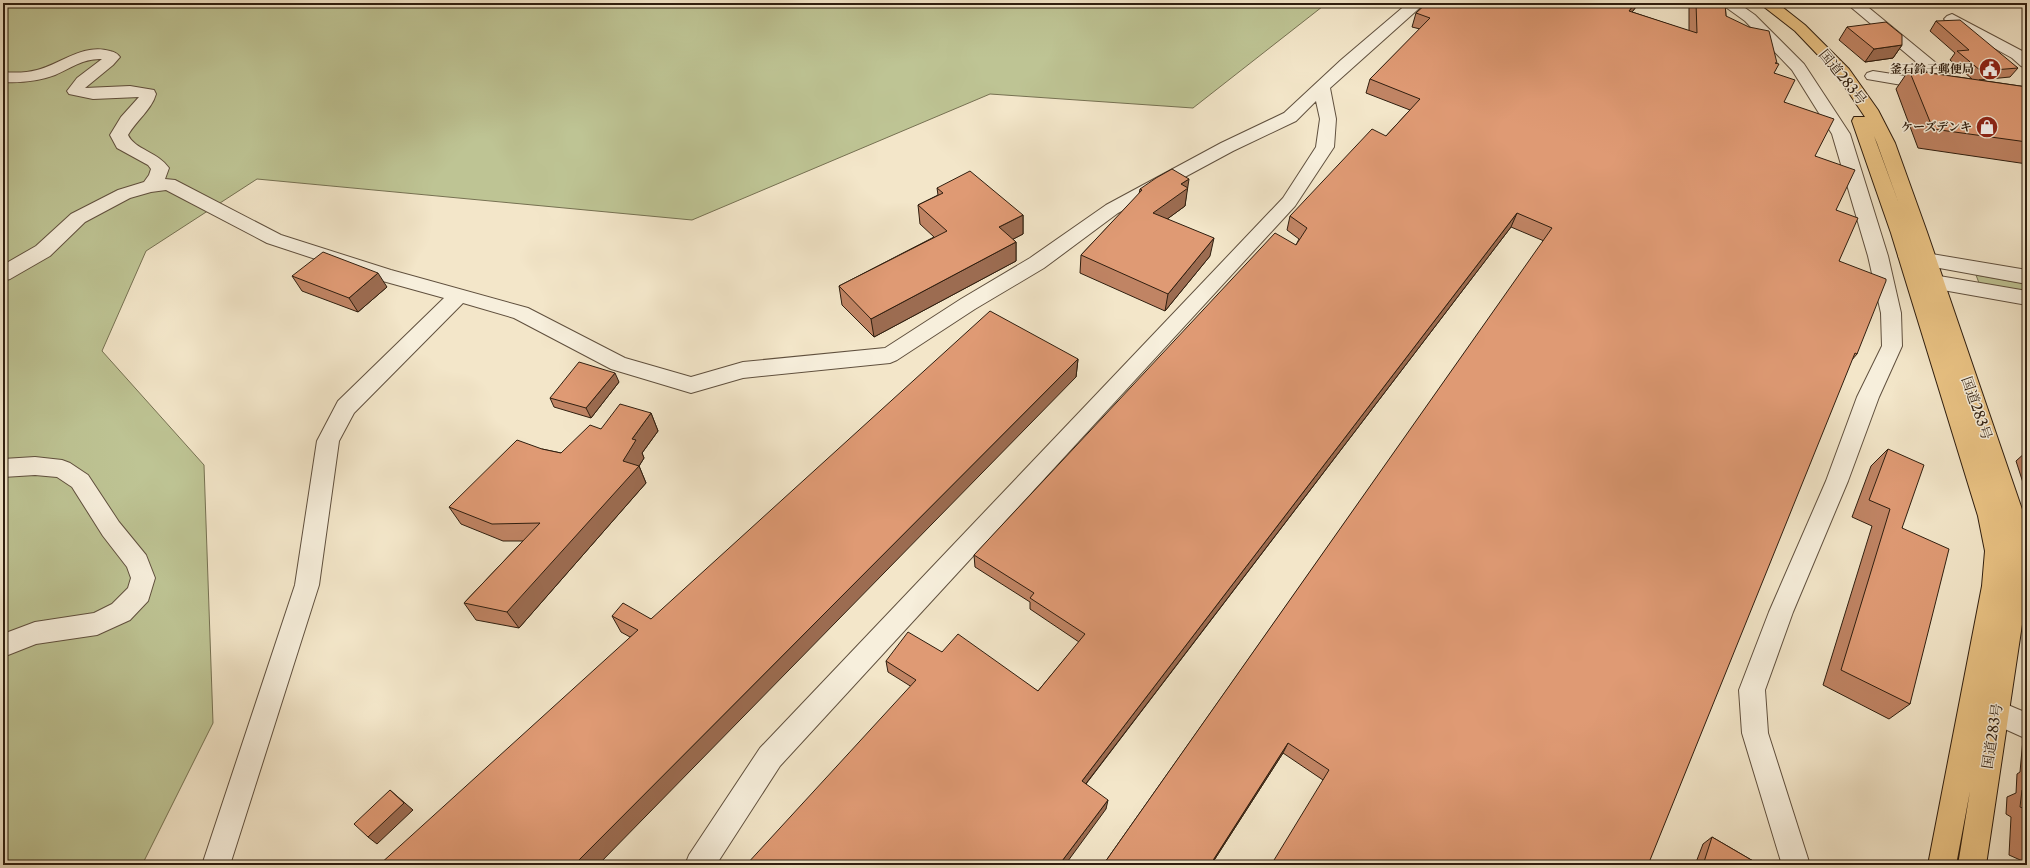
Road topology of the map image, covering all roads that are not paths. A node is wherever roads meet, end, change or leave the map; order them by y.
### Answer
1 (1417, 3) edge
2 (1728, 3) edge
3 (1754, 3) edge
4 (1767, 3) edge
5 (1854, 3) edge
6 (1952, 19) edge
7 (2027, 63) edge
8 (1873, 76) dead end
9 (3, 77) edge
10 (1322, 87) junction
11 (150, 186) junction
12 (1917, 258) junction
13 (3, 274) edge
14 (2027, 277) edge
15 (1924, 281) junction
16 (460, 295) junction
17 (2027, 298) edge
18 (3, 468) edge
19 (1990, 516) junction
20 (2021, 523) edge
21 (3, 646) edge
22 (1996, 712) junction
23 (2027, 726) edge
24 (216, 865) edge
25 (699, 865) edge
26 (1796, 865) edge
27 (1942, 865) edge
28 (1972, 865) edge

1 - 10 street
2 - 26 street
3 - 12 highway, 国道283号
4 - 12 highway, 国道283号
5 - 8 street
6 - 7 street
9 - 11 street
10 - 16 street
10 - 25 street
11 - 13 street
11 - 16 street
12 - 14 street
12 - 15 highway, 国道283号
15 - 17 street
15 - 19 highway, 国道283号
15 - 20 highway, 国道283号
16 - 24 street
18 - 21 street
19 - 20 street
19 - 27 highway, 国道283号
20 - 22 highway, 国道283号
22 - 23 street
22 - 28 highway, 国道283号

